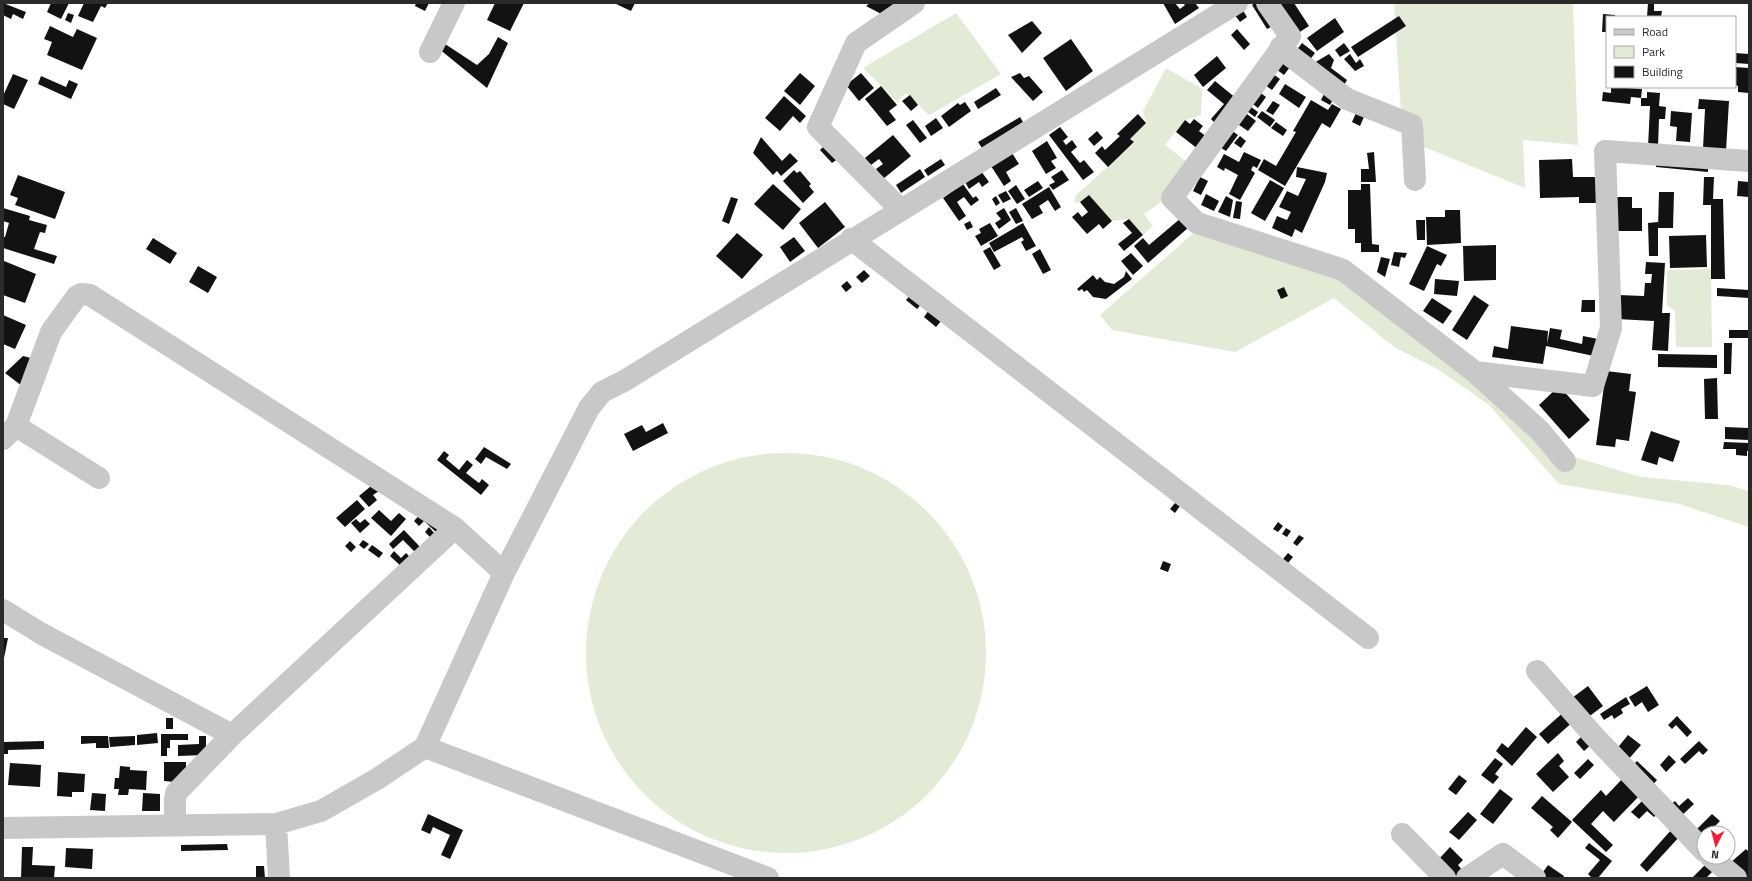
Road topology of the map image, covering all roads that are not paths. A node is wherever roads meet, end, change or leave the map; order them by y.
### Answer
1 (454, 3) edge
2 (914, 3) edge
3 (1237, 3) edge
4 (1267, 3) edge
5 (1280, 48) junction
6 (430, 52) dead end
7 (1749, 161) edge
8 (1415, 180) dead end
9 (900, 209) junction
10 (851, 239) junction
11 (1475, 372) junction
12 (9, 432) edge
13 (1565, 461) dead end
14 (99, 478) dead end
15 (455, 528) junction
16 (504, 573) junction
17 (3, 610) edge
18 (1368, 638) dead end
19 (1536, 671) dead end
20 (232, 735) junction
21 (425, 747) junction
22 (276, 824) junction
23 (175, 826) junction
24 (3, 828) edge
25 (1402, 834) dead end
26 (1696, 843) edge
27 (1721, 865) edge
28 (279, 878) edge
29 (768, 878) edge
30 (1446, 878) edge
31 (1467, 878) edge
32 (1535, 878) edge
33 (1736, 878) edge

1 - 6 street
2 - 9 street
3 - 9 street
4 - 5 street
5 - 8 street
5 - 11 street
7 - 11 street
9 - 10 street
10 - 16 street
10 - 18 street
11 - 13 street
12 - 14 street
12 - 15 street
15 - 16 street
15 - 20 street
16 - 21 street
17 - 20 street
19 - 26 street
20 - 23 street
21 - 22 street
21 - 29 street
22 - 23 street
22 - 28 street
23 - 24 street
25 - 30 street
27 - 33 street
31 - 32 street

